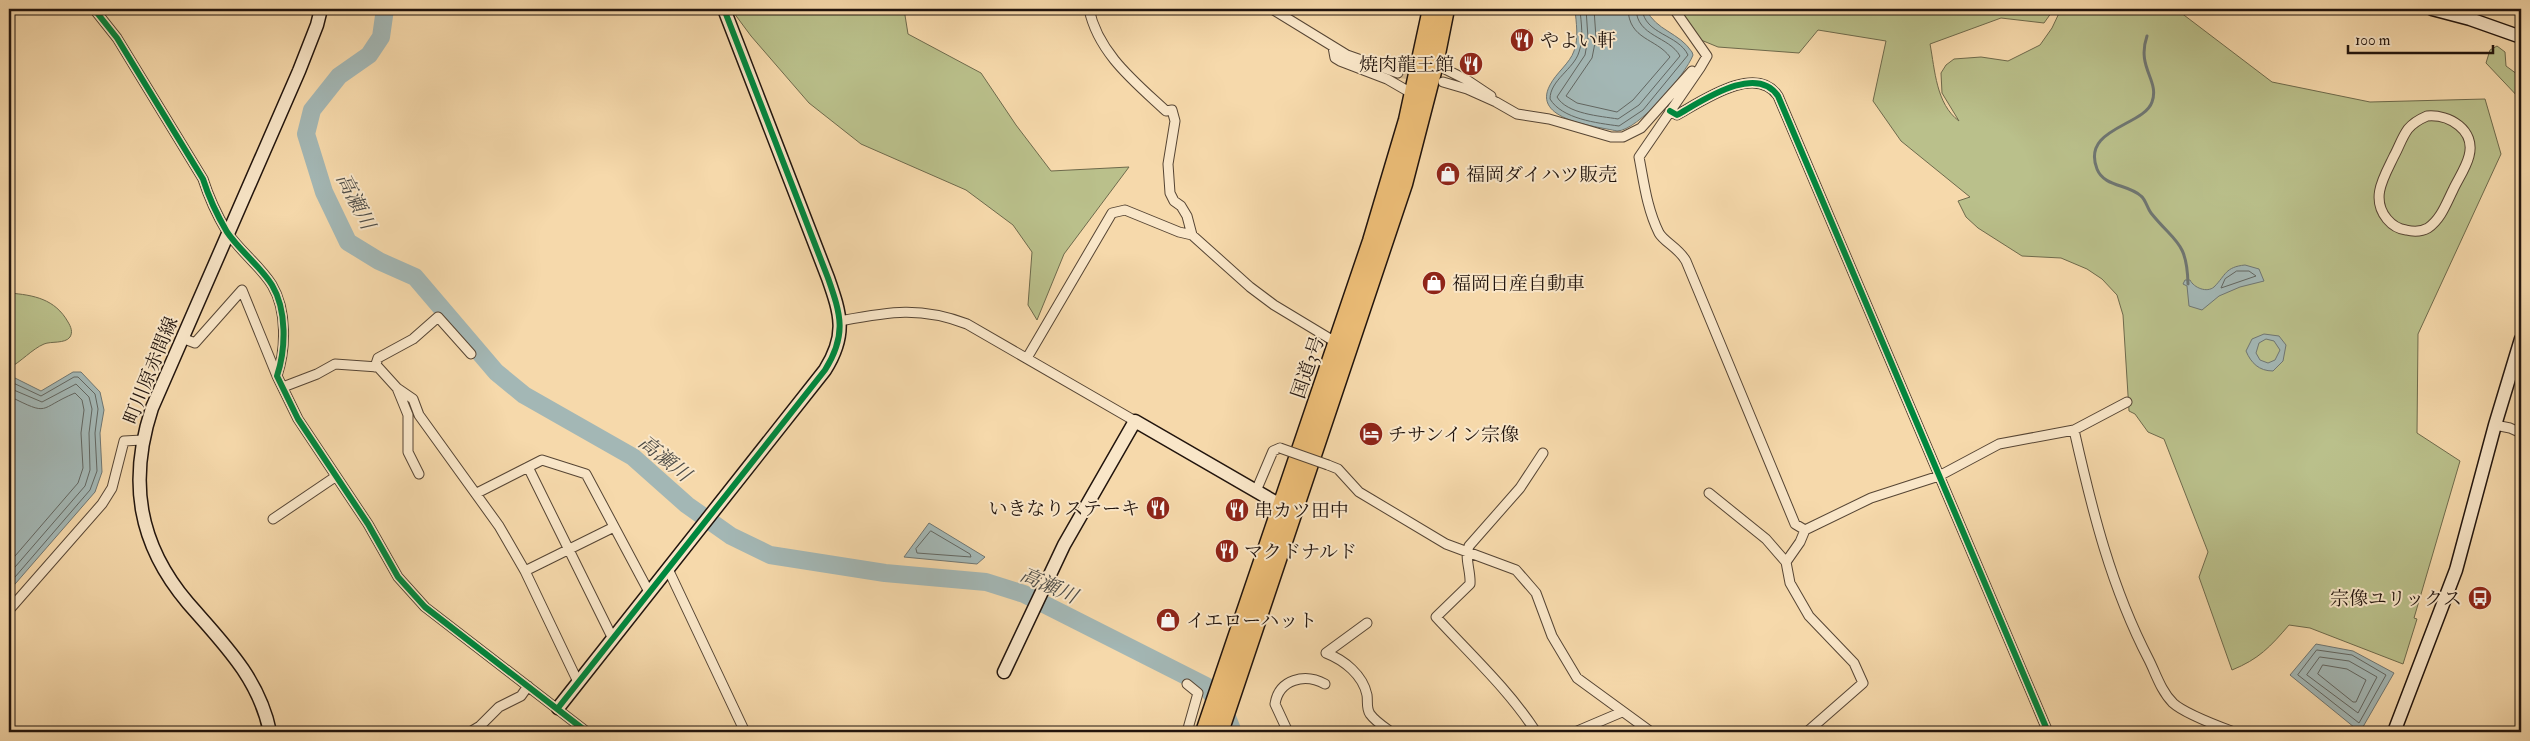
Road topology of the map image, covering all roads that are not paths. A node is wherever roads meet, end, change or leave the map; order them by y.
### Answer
1 (94, 9) edge
2 (320, 9) edge
3 (724, 9) edge
4 (1089, 9) edge
5 (1272, 9) edge
6 (1430, 9) edge
7 (1446, 9) edge
8 (1674, 9) edge
9 (2432, 9) edge
10 (2521, 37) edge
11 (1334, 47) junction
12 (1435, 64) junction
13 (1700, 68) junction
14 (1398, 73) tunnel mouth
15 (1443, 82) dead end
16 (1413, 94) junction
17 (1496, 102) junction
18 (1670, 112) junction
19 (2466, 164) joint
20 (228, 233) junction
21 (1192, 235) junction
22 (840, 321) junction
23 (182, 338) junction
24 (2521, 339) edge
25 (1337, 343) junction
26 (471, 354) dead end
27 (1027, 358) junction
28 (375, 367) junction
29 (277, 376) junction
30 (283, 387) junction
31 (397, 388) junction
32 (2127, 402) dead end
33 (1135, 421) junction
34 (2495, 425) junction
35 (2074, 430) junction
36 (2521, 434) edge
37 (142, 440) junction
38 (1543, 453) dead end
39 (528, 467) junction
40 (419, 474) dead end
41 (1939, 476) junction
42 (335, 477) junction
43 (1256, 491) junction
44 (477, 493) junction
45 (1709, 493) dead end
46 (1282, 506) junction
47 (273, 518) dead end
48 (614, 527) junction
49 (1805, 530) junction
50 (569, 549) junction
51 (1466, 553) junction
52 (1786, 562) junction
53 (668, 569) junction
54 (524, 571) junction
55 (649, 592) junction
56 (9, 610) edge
57 (1367, 623) dead end
58 (612, 637) junction
59 (1004, 672) dead end
60 (578, 682) junction
61 (1187, 684) dead end
62 (1324, 684) dead end
63 (528, 686) junction
64 (558, 708) junction
65 (1622, 712) junction
66 (474, 731) edge
67 (270, 732) edge
68 (587, 732) edge
69 (745, 732) edge
70 (1186, 732) edge
71 (1215, 732) edge
72 (1288, 732) edge
73 (1391, 732) edge
74 (1536, 732) edge
75 (1575, 732) edge
76 (1651, 732) edge
77 (1808, 732) edge
78 (2048, 732) edge
79 (2234, 732) edge
80 (2394, 732) edge

1 - 20 street
2 - 20 street, 町川原赤間線
3 - 22 street
4 - 21 street
5 - 11 street
6 - 16 highway, 国道3号
7 - 12 highway, 国道3号
8 - 13 street
9 - 10 street
11 - 14 street
11 - 16 street
12 - 17 street
12 - 71 highway, 国道3号
13 - 17 street
13 - 18 street
15 - 17 street
16 - 25 highway, 国道3号
18 - 41 street
18 - 49 street
19 - 19 street
20 - 23 street, 町川原赤間線
20 - 29 street
21 - 25 street
21 - 27 street
22 - 27 street
22 - 53 street
23 - 29 street
23 - 37 street, 町川原赤間線
24 - 34 street
25 - 46 highway, 国道3号
26 - 28 street
27 - 33 street
28 - 30 street
28 - 31 street
29 - 30 street
30 - 42 street
31 - 40 street
31 - 44 street
32 - 35 street
33 - 43 street
33 - 59 street
34 - 36 street
34 - 80 street
35 - 41 street
35 - 79 street
37 - 56 street
37 - 67 street, 町川原赤間線
38 - 51 street
39 - 44 street
39 - 48 street
39 - 50 street
41 - 49 street
41 - 78 street
42 - 47 street
42 - 63 street
43 - 46 street
43 - 51 street, bridge
44 - 54 street
45 - 52 street
46 - 71 highway, 国道3号
48 - 50 street
48 - 55 street
49 - 52 street
50 - 54 street
50 - 58 street
51 - 65 street
51 - 74 street
52 - 77 street
53 - 55 street
53 - 69 street
54 - 60 street
55 - 58 street
57 - 73 street
58 - 60 street
60 - 64 street
61 - 70 street
62 - 72 street
63 - 64 street
63 - 66 street
64 - 68 street
65 - 75 street
65 - 76 street

